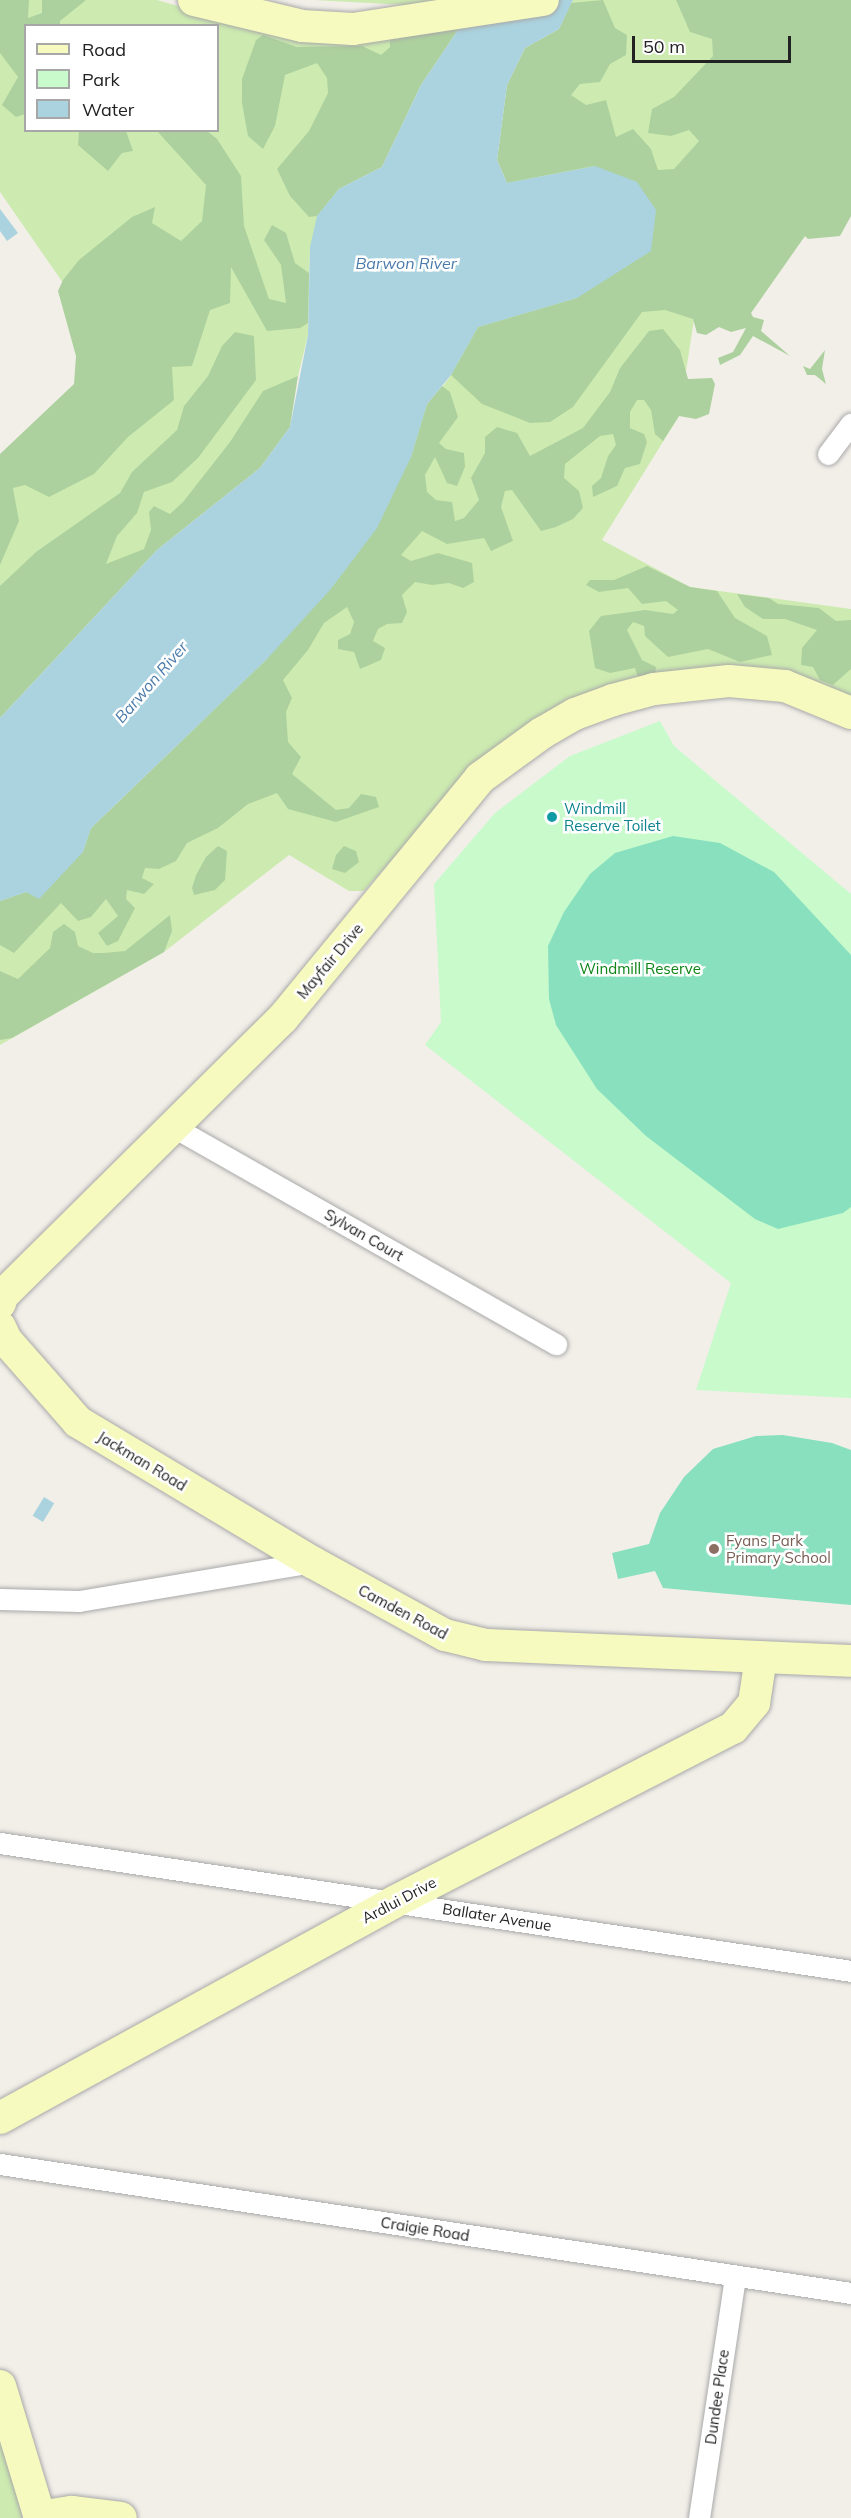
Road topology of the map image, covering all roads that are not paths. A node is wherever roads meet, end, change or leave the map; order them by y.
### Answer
1 (194, 0) edge
2 (543, 0) edge
3 (851, 424) edge
4 (828, 454) dead end
5 (851, 713) edge
6 (172, 1126) junction
7 (0, 1303) edge
8 (0, 1327) edge
9 (556, 1344) dead end
10 (312, 1562) junction
11 (0, 1599) edge
12 (761, 1658) junction
13 (851, 1661) edge
14 (0, 1843) edge
15 (394, 1902) junction
16 (851, 1971) edge
17 (0, 2118) edge
18 (0, 2164) edge
19 (735, 2276) junction
20 (851, 2293) edge
21 (0, 2386) edge
22 (39, 2517) edge
23 (121, 2518) edge
24 (699, 2518) edge

1 - 2 street
3 - 4 street
5 - 6 street, Mayfair Drive
6 - 7 street, Mayfair Drive
6 - 9 street, Sylvan Court
8 - 10 street, Jackman Road
10 - 11 street
10 - 12 street, Camden Road
12 - 13 street, Camden Road
12 - 15 street, Ardlui Drive
14 - 15 street, Ballater Avenue
15 - 16 street, Ballater Avenue
15 - 17 street, Ardlui Drive
18 - 19 street, Craigie Road
19 - 20 street, Craigie Road
19 - 24 street, Dundee Place
21 - 22 street
22 - 23 street

